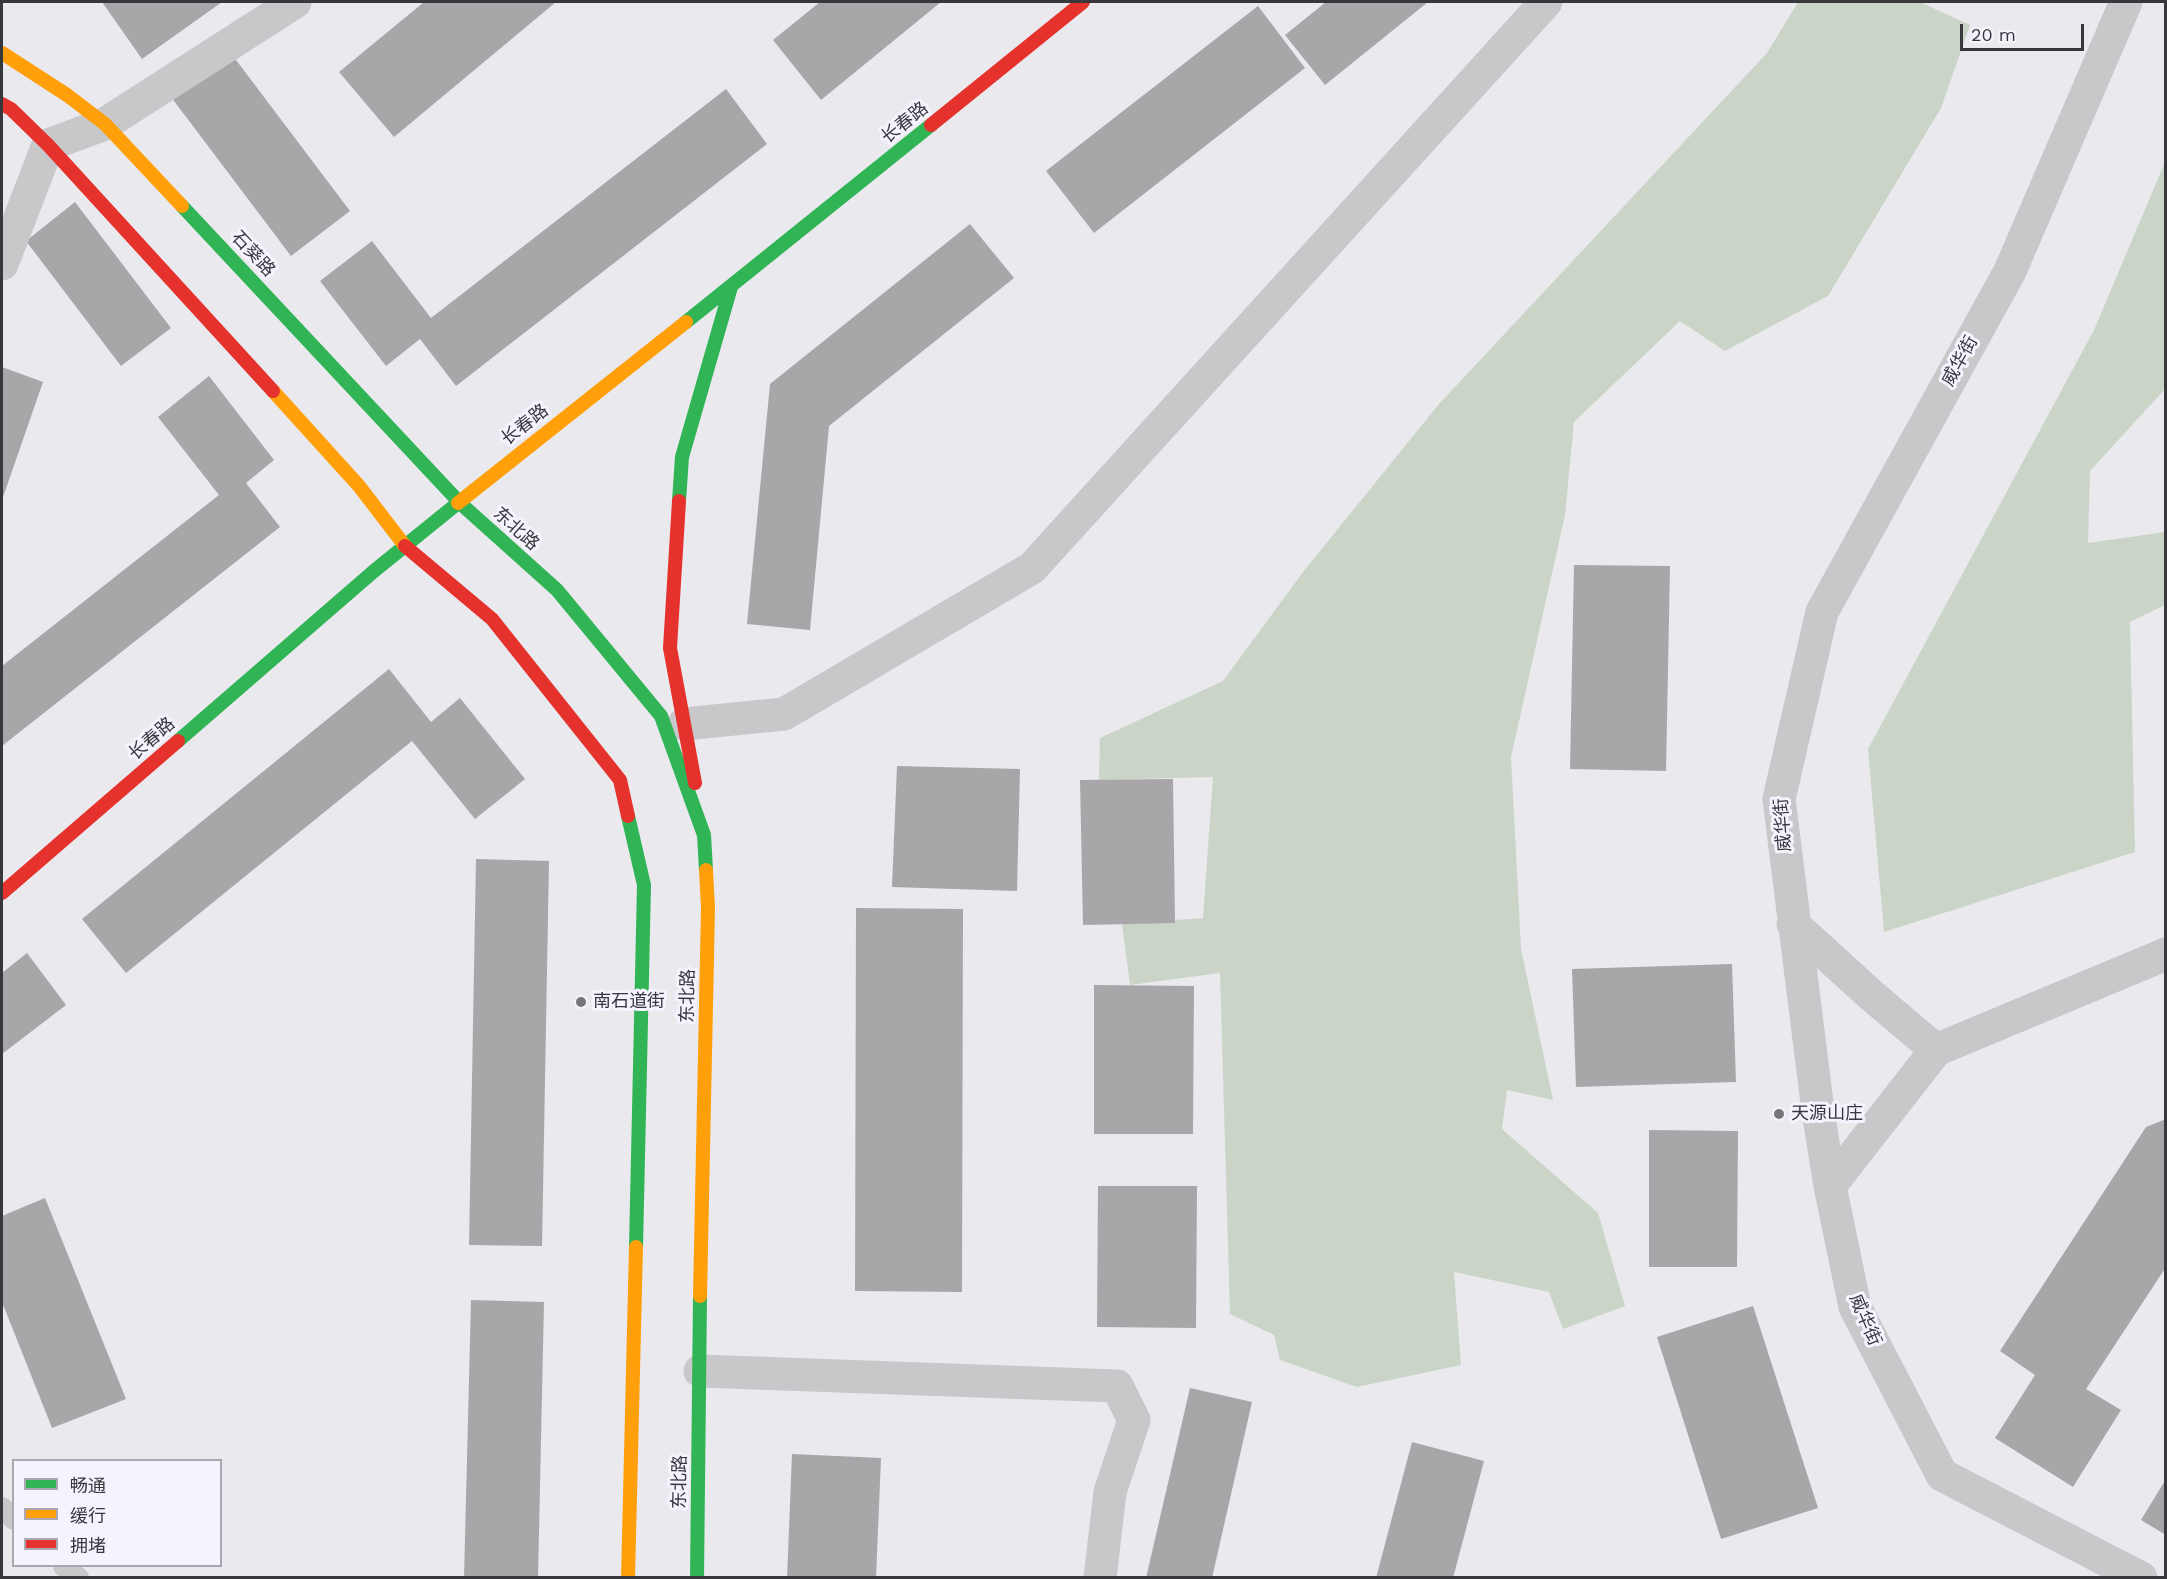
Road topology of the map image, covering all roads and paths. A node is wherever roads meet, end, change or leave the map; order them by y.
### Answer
1 (295, 2) edge
2 (1083, 2) edge
3 (1546, 2) edge
4 (2126, 2) edge
5 (2, 53) edge
6 (2, 104) edge
7 (105, 124) junction
8 (48, 145) junction
9 (2, 264) edge
10 (731, 287) junction
11 (460, 502) junction
12 (405, 546) junction
13 (684, 724) junction
14 (704, 835) junction
15 (2, 893) edge
16 (1793, 924) junction
17 (2166, 954) edge
18 (1936, 1050) junction
19 (1830, 1186) junction
20 (700, 1371) junction
21 (65, 1567) edge
22 (78, 1578) edge
23 (628, 1578) edge
24 (697, 1578) edge
25 (1100, 1578) edge
26 (2140, 1578) edge

1 - 7 street
2 - 10 main road, 长春路
3 - 13 street
4 - 16 street, 威华街
5 - 7 main road, 石葵路
6 - 8 main road
7 - 8 street
7 - 11 main road, 石葵路
8 - 9 street
8 - 12 main road
10 - 11 main road, 长春路
10 - 13 main road
11 - 12 main road, 长春路
11 - 14 main road, 东北路
12 - 15 main road, 长春路
12 - 23 main road
13 - 14 main road
14 - 20 main road, 东北路
16 - 18 street
16 - 19 street, 威华街
17 - 18 street
18 - 19 street
19 - 26 street, 威华街
20 - 24 main road, 东北路
20 - 25 street
21 - 22 lane

